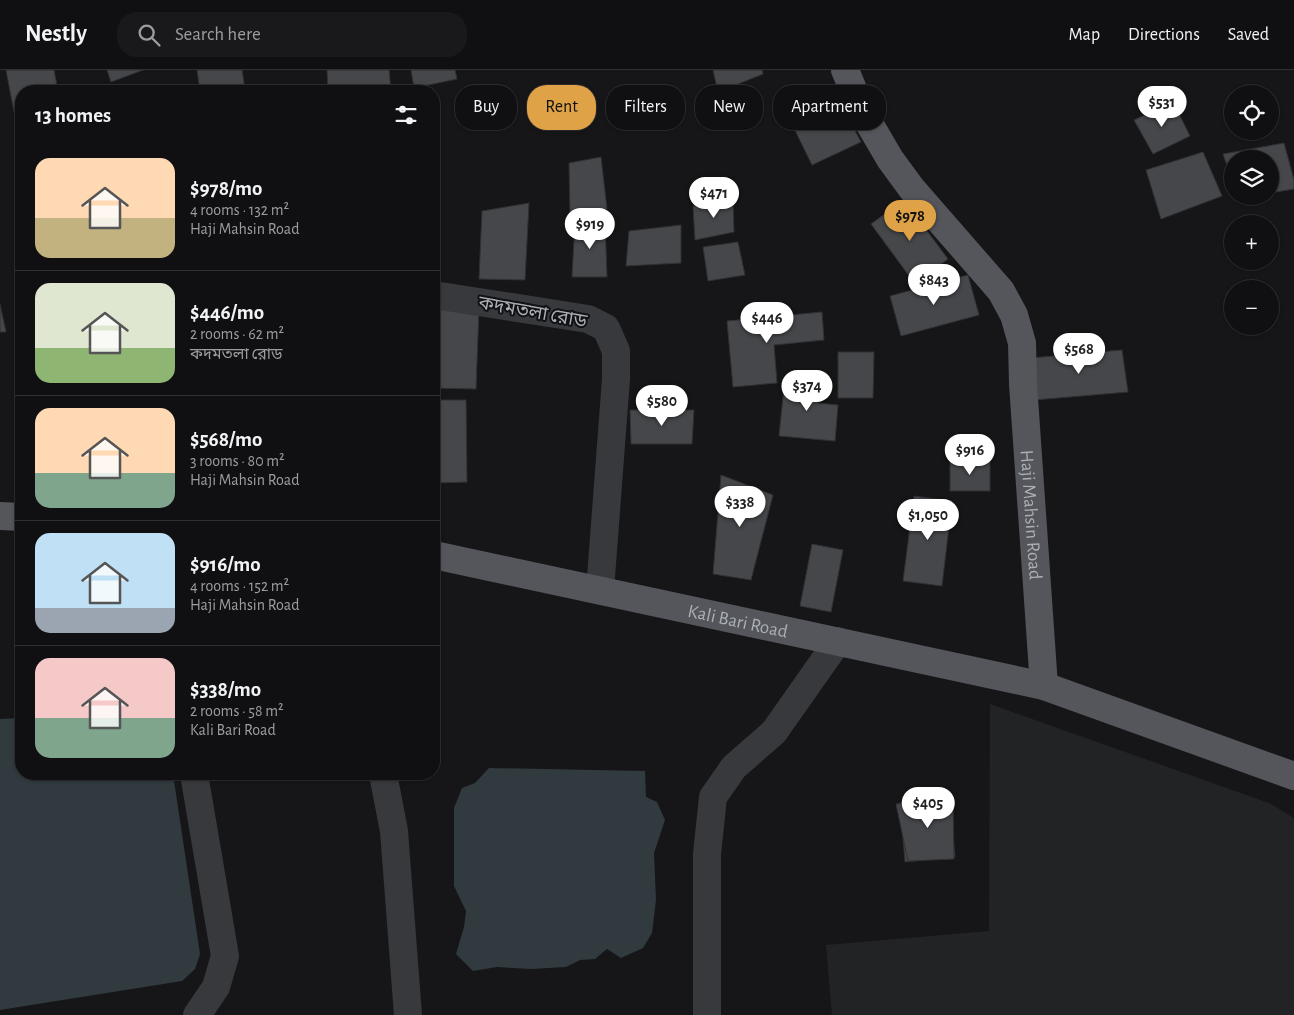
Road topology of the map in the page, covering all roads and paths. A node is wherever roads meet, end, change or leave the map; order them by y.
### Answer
1 (845, 70) edge
2 (440, 296) edge
3 (0, 516) edge
4 (15, 517) edge
5 (440, 556) edge
6 (600, 590) junction
7 (838, 641) junction
8 (1044, 686) junction
9 (1294, 776) edge
10 (195, 780) edge
11 (384, 780) edge
12 (197, 1015) edge
13 (408, 1015) edge
14 (707, 1015) edge

1 - 8 main road, Haji Mahsin Road
2 - 6 street, কদমতলা রোড
3 - 4 main road
5 - 6 main road, Kali Bari Road
6 - 7 main road, Kali Bari Road
7 - 8 main road, Kali Bari Road
7 - 14 street
8 - 9 main road, Kali Bari Road
10 - 12 street
11 - 13 street

